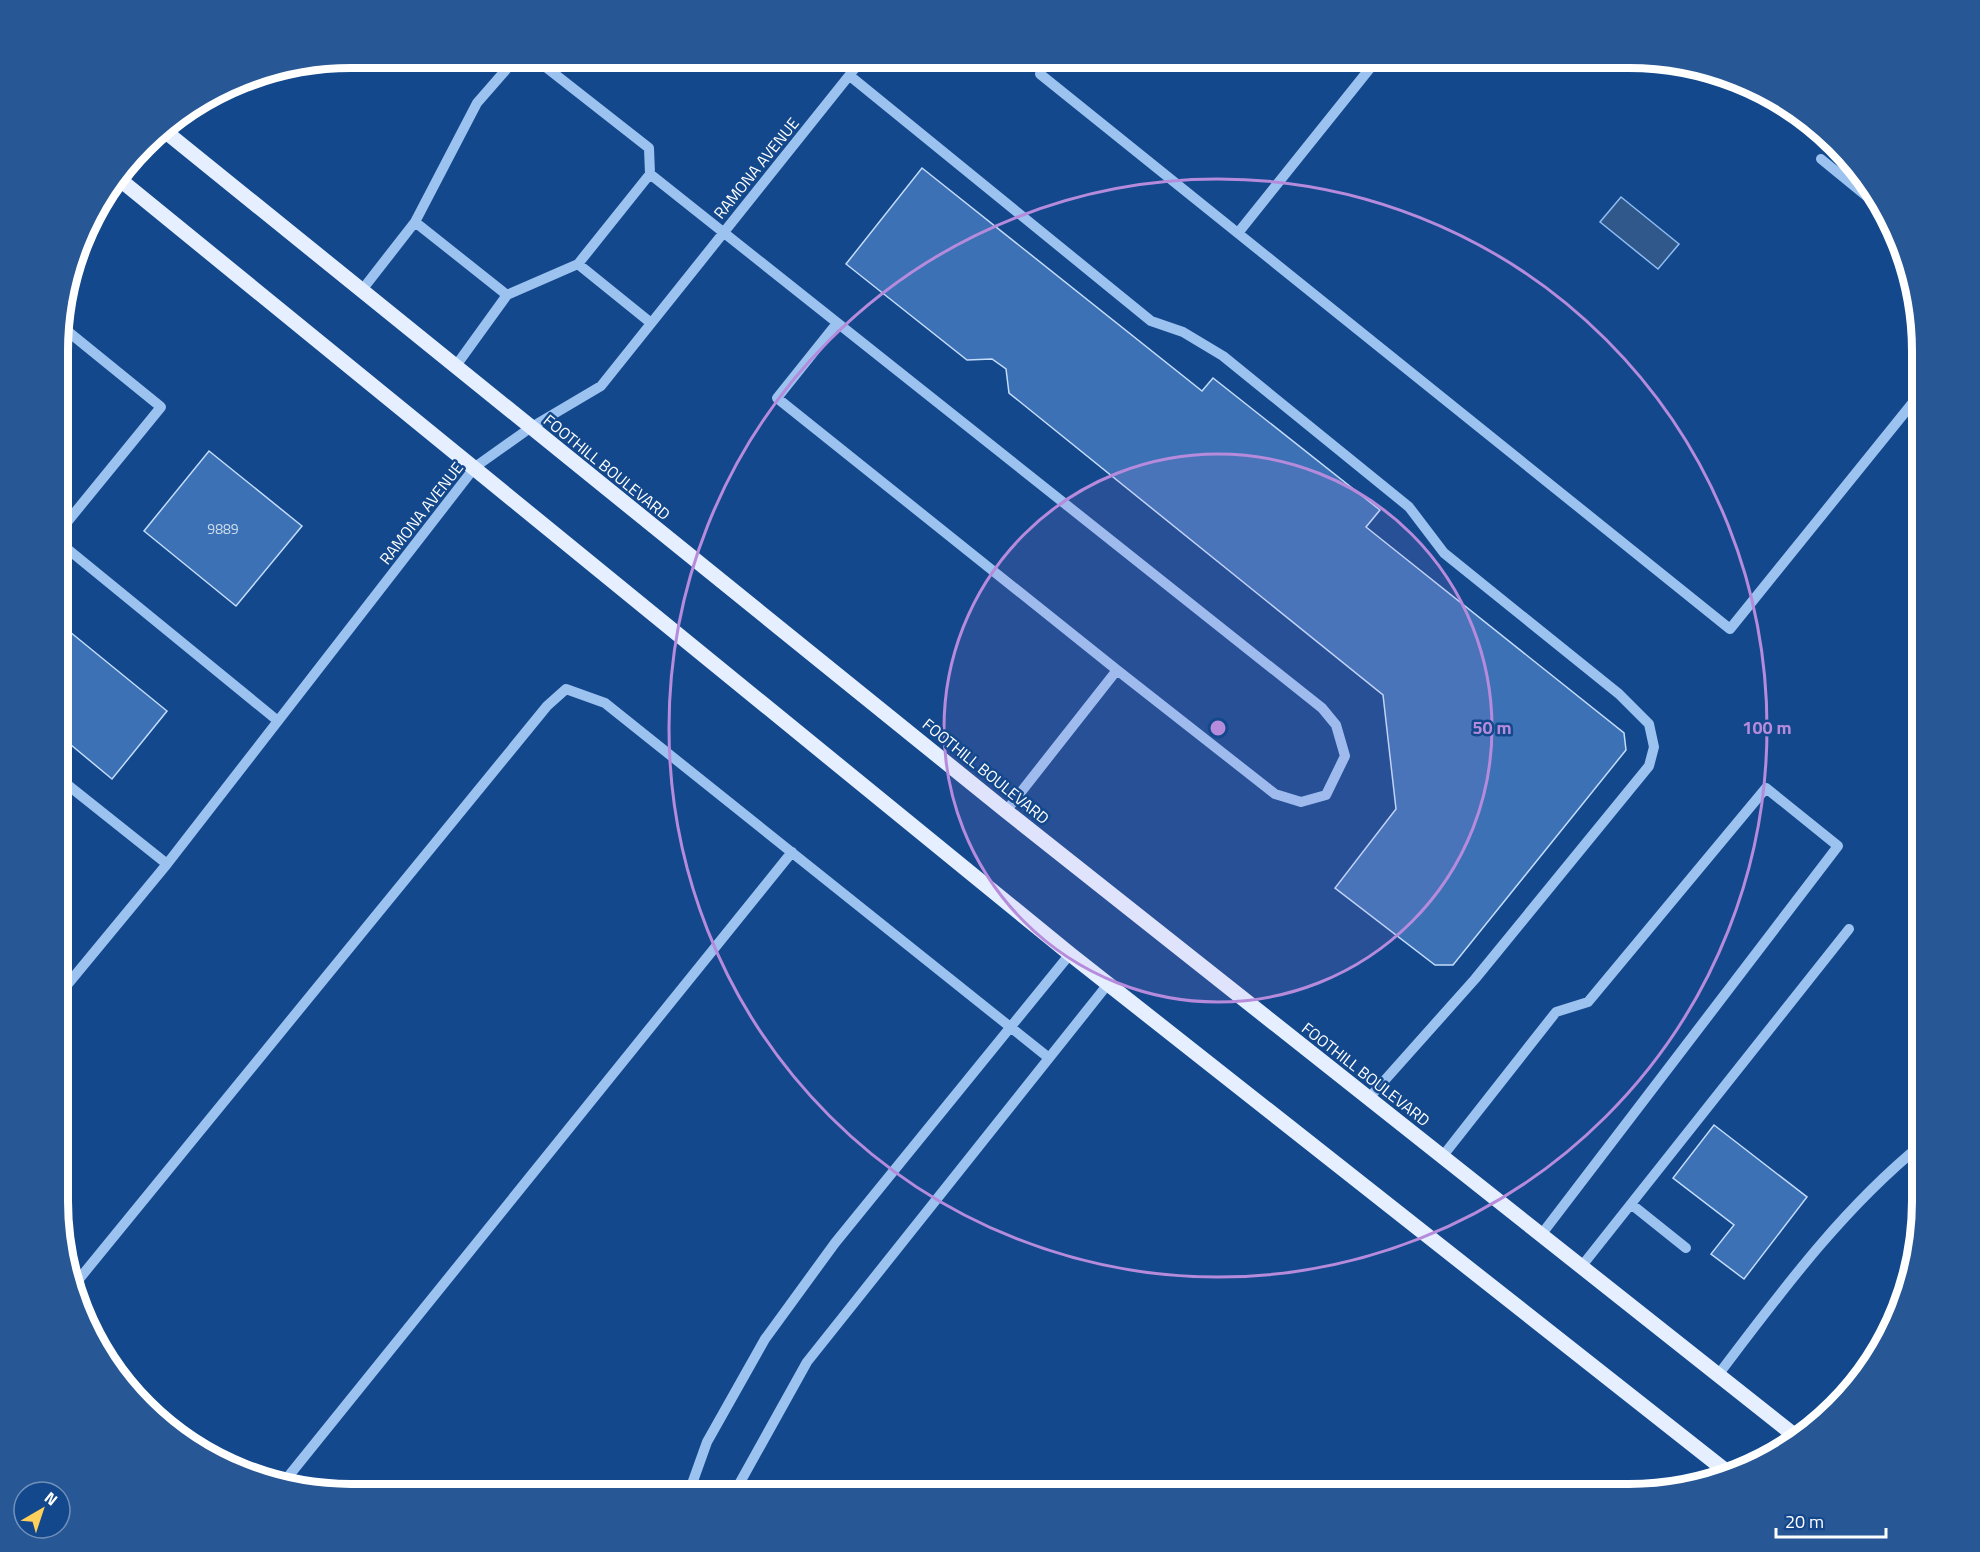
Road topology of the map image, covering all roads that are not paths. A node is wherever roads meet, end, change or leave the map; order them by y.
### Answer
1 (507, 68) edge
2 (547, 68) edge
3 (855, 68) edge
4 (1370, 68) edge
5 (1040, 74) dead end
6 (849, 76) junction
7 (169, 134) edge
8 (1821, 159) dead end
9 (650, 174) junction
10 (123, 182) edge
11 (1868, 197) edge
12 (415, 222) junction
13 (724, 232) junction
14 (1238, 233) junction
15 (578, 264) junction
16 (362, 290) junction
17 (507, 294) junction
18 (651, 323) junction
19 (837, 323) junction
20 (68, 332) edge
21 (455, 367) junction
22 (1912, 404) edge
23 (530, 428) junction
24 (475, 467) junction
25 (68, 521) edge
26 (68, 549) edge
27 (1117, 670) junction
28 (278, 721) junction
29 (68, 785) edge
30 (1006, 811) junction
31 (792, 852) junction
32 (167, 864) junction
33 (1849, 929) dead end
34 (1070, 954) junction
35 (68, 984) edge
36 (1108, 984) junction
37 (1010, 1028) junction
38 (1048, 1058) junction
39 (1368, 1099) junction
40 (1912, 1151) edge
41 (1442, 1157) junction
42 (1631, 1204) junction
43 (1541, 1235) junction
44 (1686, 1248) dead end
45 (1581, 1267) junction
46 (79, 1279) edge
47 (1718, 1375) junction
48 (1792, 1433) edge
49 (1722, 1468) edge
50 (288, 1477) edge
51 (692, 1484) edge
52 (739, 1484) edge

1 - 12 street
2 - 9 street
3 - 6 street, RAMONA AVENUE
4 - 14 street
5 - 14 street
6 - 13 street, RAMONA AVENUE
6 - 39 street
7 - 16 main road, FOOTHILL BOULEVARD
8 - 11 street
9 - 13 street
9 - 15 street
10 - 24 main road
12 - 16 street
12 - 17 street
13 - 18 street, RAMONA AVENUE
13 - 19 street
14 - 22 street
15 - 17 street
15 - 18 street
16 - 21 main road, FOOTHILL BOULEVARD
17 - 21 street
18 - 23 street, RAMONA AVENUE
19 - 27 street
19 - 27 street
20 - 25 street
21 - 23 main road, FOOTHILL BOULEVARD
23 - 24 street, RAMONA AVENUE
23 - 30 main road, FOOTHILL BOULEVARD
24 - 28 street, RAMONA AVENUE
24 - 34 main road
26 - 28 street
27 - 30 street
28 - 32 street, RAMONA AVENUE
29 - 32 street
30 - 39 main road, FOOTHILL BOULEVARD
31 - 37 street
31 - 46 street
31 - 50 street
32 - 35 street, RAMONA AVENUE
33 - 42 street
34 - 36 main road
34 - 37 street
36 - 38 street
36 - 49 main road
37 - 38 street
37 - 51 street
38 - 52 street
39 - 41 main road, FOOTHILL BOULEVARD
40 - 47 street
41 - 43 main road, FOOTHILL BOULEVARD
41 - 43 street
42 - 44 street
42 - 45 street
43 - 45 main road, FOOTHILL BOULEVARD
45 - 47 main road, FOOTHILL BOULEVARD
47 - 48 main road, FOOTHILL BOULEVARD

